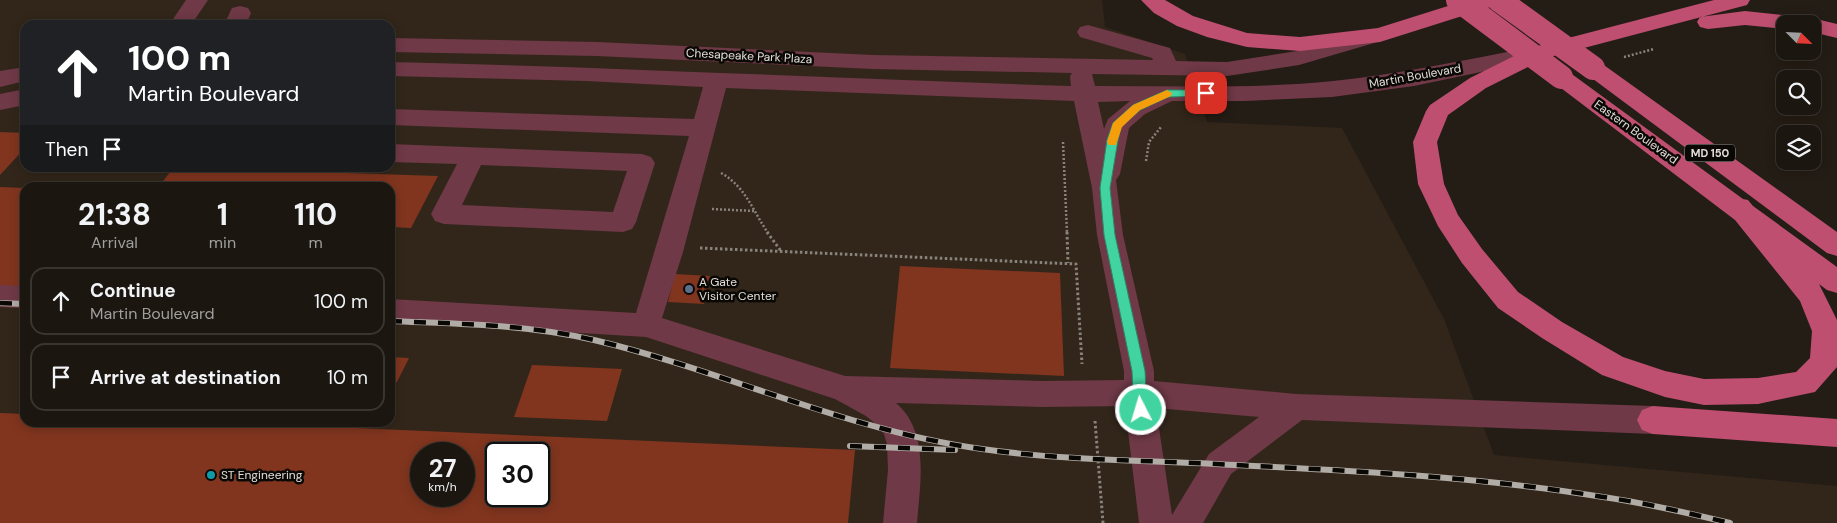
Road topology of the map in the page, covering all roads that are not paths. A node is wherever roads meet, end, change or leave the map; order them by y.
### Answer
1 (197, 0) edge
2 (1152, 0) edge
3 (1458, 0) edge
4 (1489, 0) edge
5 (1499, 0) edge
6 (1739, 0) edge
7 (183, 20) edge
8 (1776, 21) edge
9 (1821, 28) edge
10 (1631, 30) junction
11 (1837, 31) edge
12 (1088, 32) dead end
13 (1380, 35) junction
14 (395, 45) edge
15 (1538, 53) junction
16 (1081, 66) junction
17 (1168, 68) junction
18 (395, 69) edge
19 (20, 75) edge
20 (0, 79) edge
21 (717, 80) junction
22 (1084, 94) junction
23 (1167, 94) junction
24 (20, 98) edge
25 (0, 102) edge
26 (395, 117) edge
27 (703, 128) junction
28 (395, 153) edge
29 (473, 156) junction
30 (1105, 188) junction
31 (1738, 207) junction
32 (1834, 243) edge
33 (1837, 282) edge
34 (0, 296) edge
35 (20, 296) edge
36 (395, 310) edge
37 (646, 325) junction
38 (845, 389) junction
39 (1139, 393) junction
40 (1296, 407) junction
41 (1653, 420) joint
42 (1837, 433) edge
43 (900, 523) edge
44 (1156, 523) edge
45 (1185, 523) edge

1 - 7 street
2 - 13 main road
3 - 31 main road, Eastern Boulevard / MD 150, bridge
4 - 13 main road
5 - 32 main road, MD 150, bridge
6 - 10 main road, Martin Boulevard
8 - 10 main road
9 - 11 main road
10 - 15 main road, Martin Boulevard
12 - 17 street
13 - 17 street
14 - 16 street, Chesapeake Park Plaza
15 - 23 street, Martin Boulevard
15 - 31 main road
16 - 17 street
16 - 22 street
18 - 21 street, Chesapeake Park Plaza
19 - 20 street
21 - 22 street, Chesapeake Park Plaza
21 - 27 street
22 - 23 street, Martin Boulevard
22 - 30 street
23 - 30 street
24 - 25 street
26 - 27 street
27 - 37 street
28 - 29 street
29 - 29 street
30 - 39 street
31 - 33 main road, Eastern Boulevard / MD 150
34 - 35 street
36 - 37 street
37 - 38 street
38 - 39 street
38 - 43 street
39 - 40 street
39 - 44 street
40 - 41 street
40 - 45 street
41 - 42 main road

